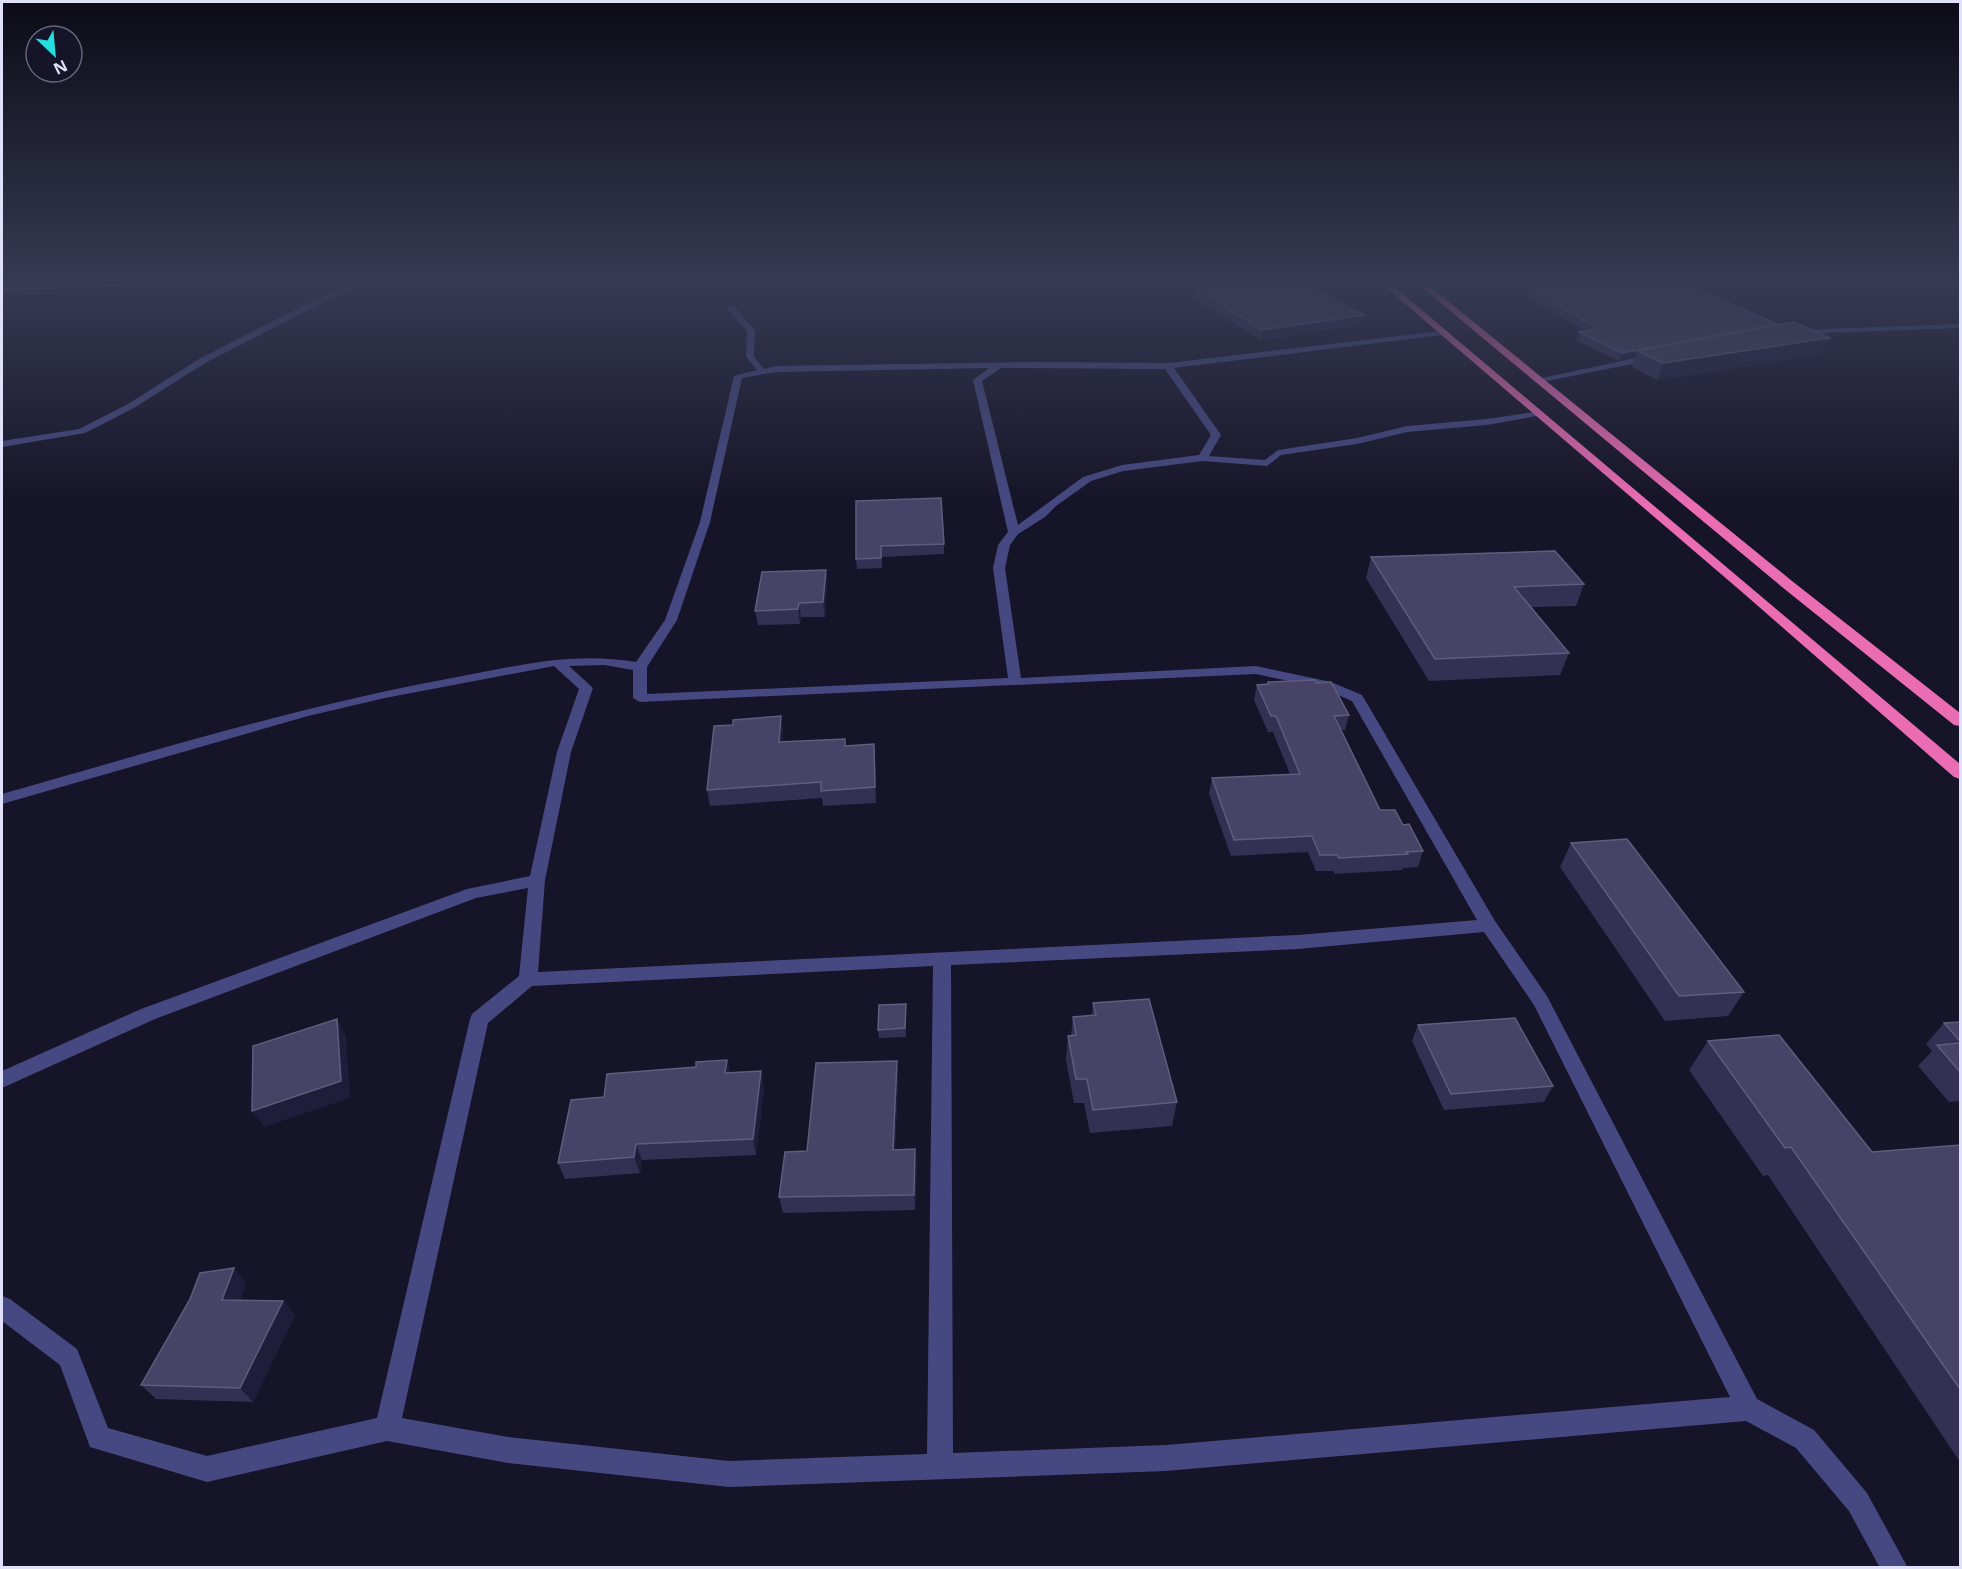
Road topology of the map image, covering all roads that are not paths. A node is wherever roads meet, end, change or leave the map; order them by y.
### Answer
1 (211, 357) edge
2 (750, 357) edge
3 (1241, 357) edge
4 (1471, 357) edge
5 (1510, 357) edge
6 (1657, 357) edge
7 (998, 366) junction
8 (1168, 366) junction
9 (762, 371) junction
10 (1537, 380) junction
11 (1539, 413) junction
12 (2, 444) edge
13 (1203, 458) junction
14 (1014, 532) junction
15 (557, 663) junction
16 (640, 667) junction
17 (1015, 682) junction
18 (1960, 721) edge
19 (1960, 773) edge
20 (2, 799) edge
21 (537, 880) junction
22 (1489, 925) junction
23 (942, 960) junction
24 (528, 979) junction
25 (2, 1080) edge
26 (2, 1307) edge
27 (1748, 1408) junction
28 (387, 1428) junction
29 (940, 1467) junction
30 (1894, 1568) edge

1 - 12 street
2 - 9 street
3 - 8 street
4 - 11 highway
5 - 10 highway
6 - 10 street
7 - 8 street
7 - 9 street
7 - 14 street
8 - 13 street
9 - 16 street
10 - 18 highway
11 - 13 street
11 - 19 highway
13 - 14 street
14 - 17 street
15 - 16 street
15 - 20 street
15 - 21 street
16 - 17 street
17 - 22 street
21 - 24 street
21 - 25 street
22 - 23 street
22 - 27 street
23 - 24 street
23 - 29 street
24 - 28 street
26 - 28 street
27 - 29 street
27 - 30 street
28 - 29 street

